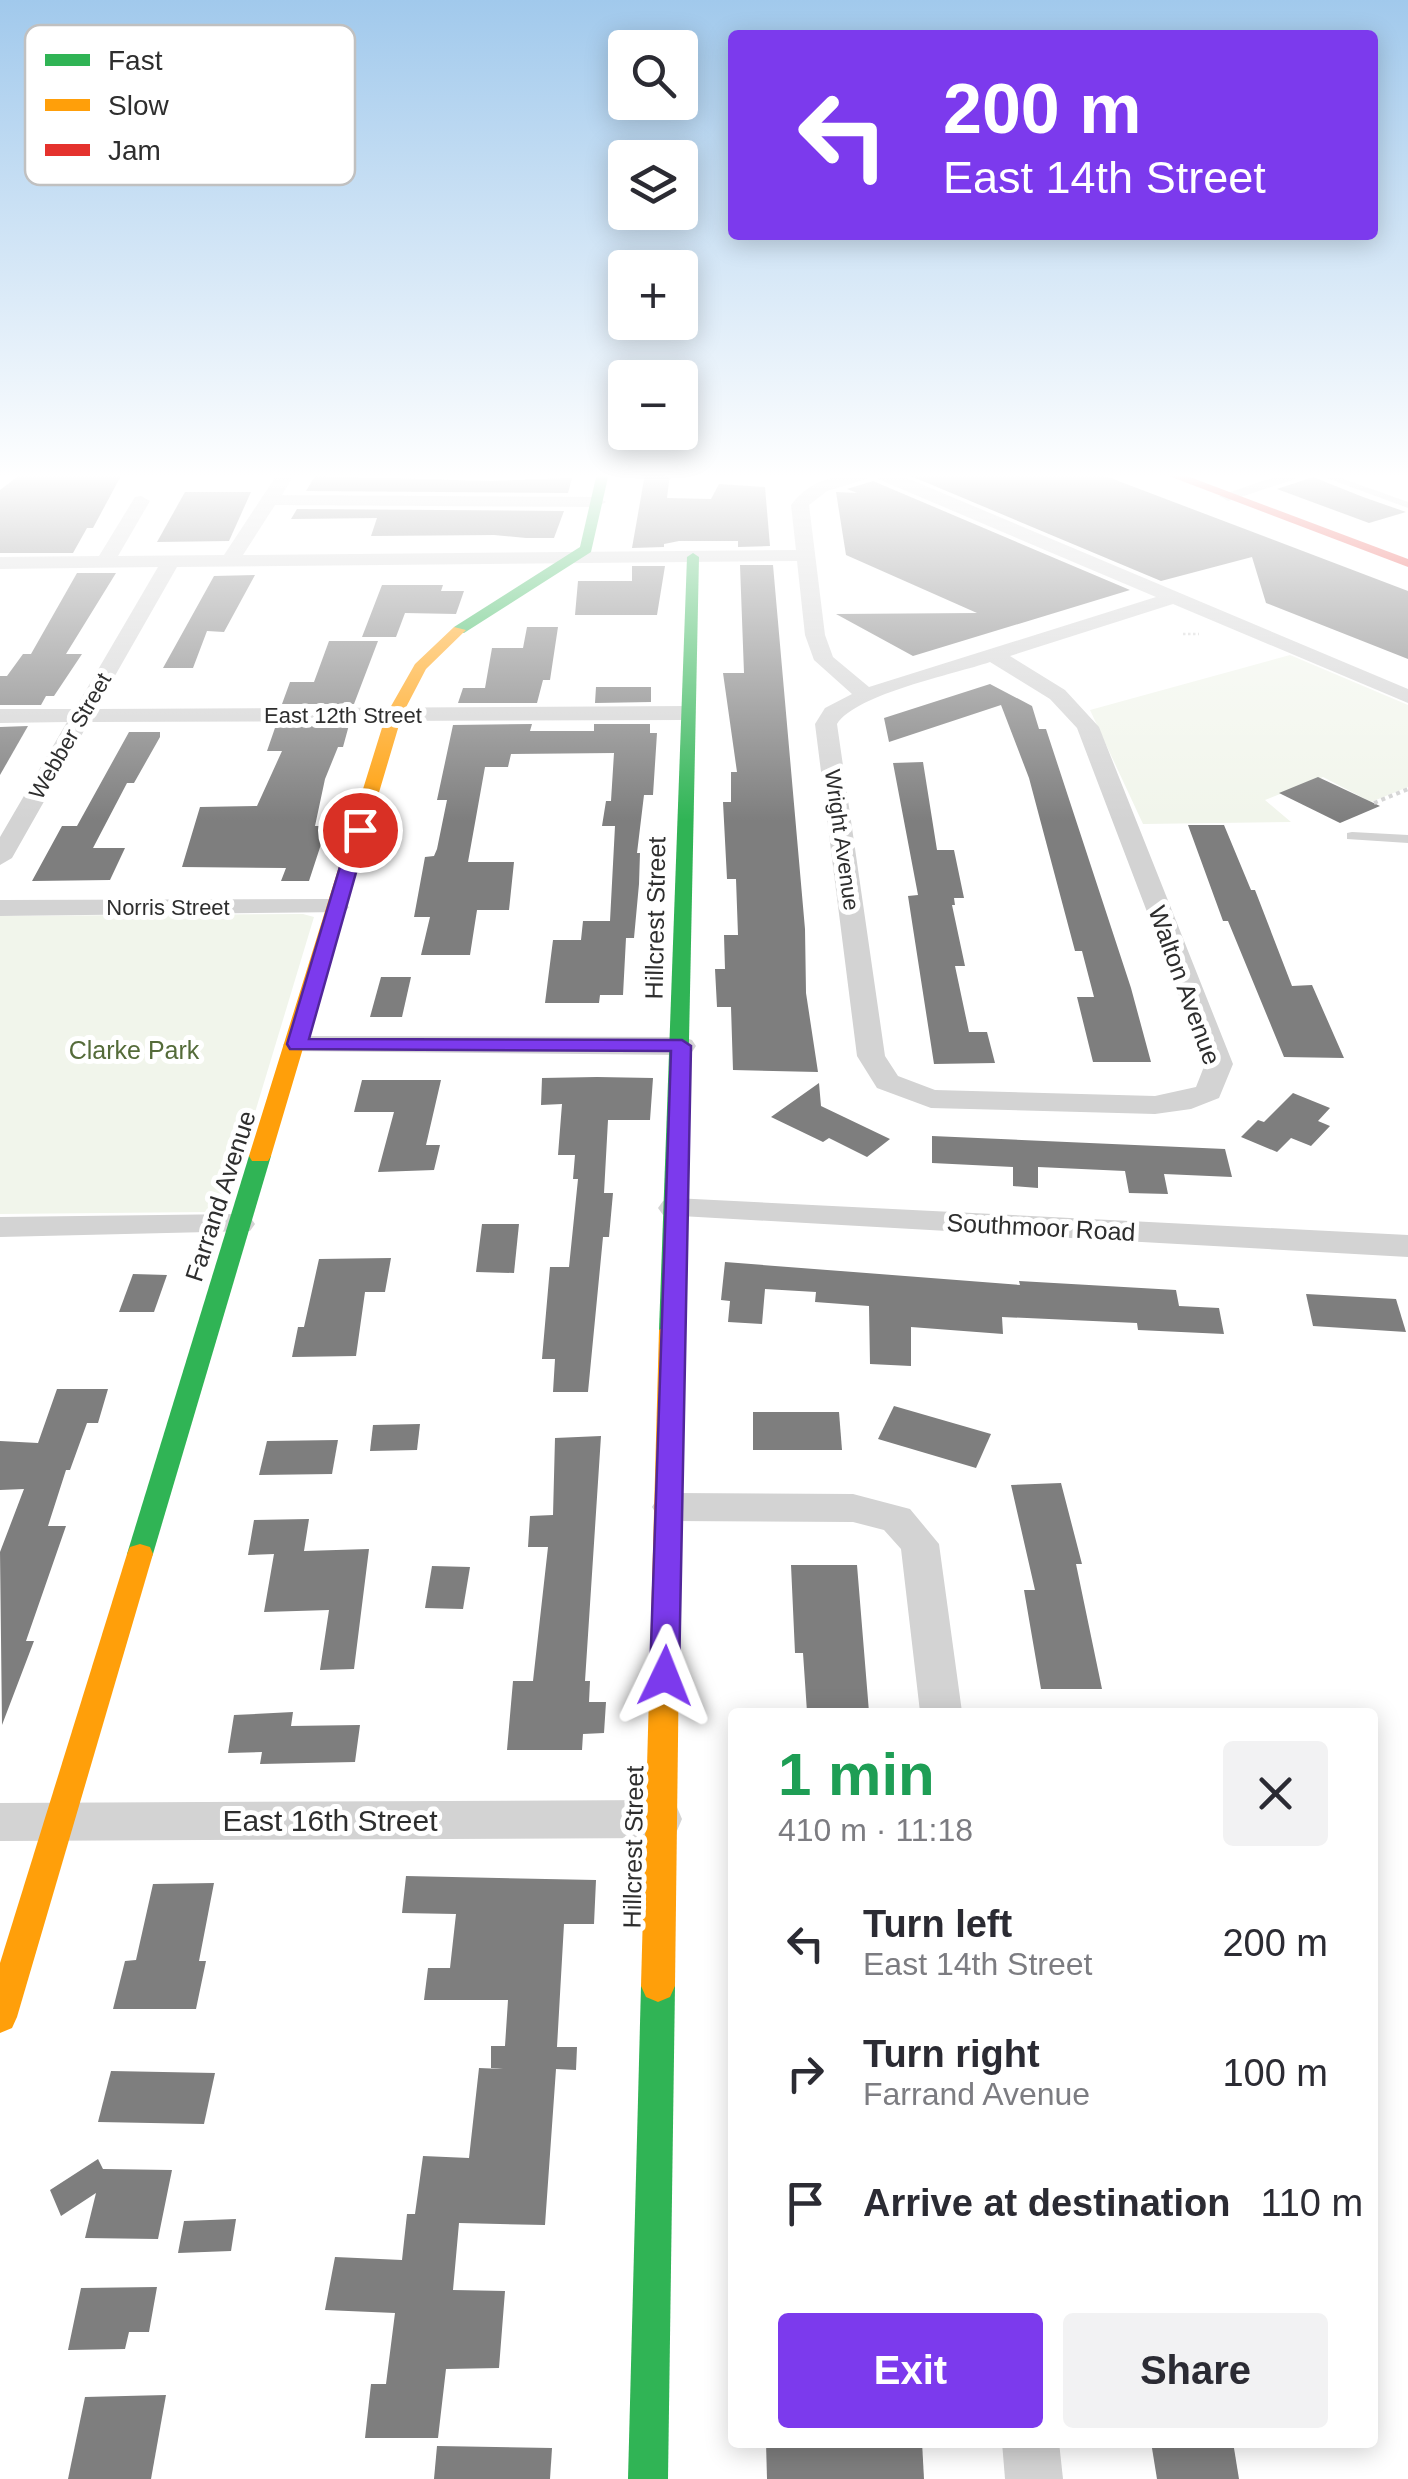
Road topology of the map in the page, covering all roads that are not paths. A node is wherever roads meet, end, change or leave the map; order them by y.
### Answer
1 (155, 589) edge
2 (523, 589) edge
3 (691, 589) edge
4 (819, 589) edge
5 (1150, 589) edge
6 (1172, 598) junction
7 (994, 656) junction
8 (866, 695) junction
9 (1408, 697) edge
10 (685, 713) junction
11 (394, 715) junction
12 (0, 716) edge
13 (82, 716) junction
14 (1352, 836) dead end
15 (1408, 840) edge
16 (0, 858) edge
17 (336, 907) junction
18 (0, 908) edge
19 (297, 1044) junction
20 (682, 1046) junction
21 (931, 1099) joint
22 (674, 1208) junction
23 (238, 1224) junction
24 (0, 1227) edge
25 (1408, 1246) edge
26 (670, 1507) junction
27 (940, 1708) edge
28 (660, 1819) junction
29 (0, 1822) edge
30 (58, 1822) junction
31 (0, 2017) edge
32 (1031, 2448) edge
33 (648, 2479) edge
34 (1034, 2479) edge

1 - 13 street, Webber Street
2 - 11 street, Farrand Avenue
3 - 10 street, Hillcrest Street
4 - 8 street
5 - 6 street
6 - 7 street
6 - 9 street
7 - 8 street
7 - 21 street, Walton Avenue
8 - 21 street, Wright Avenue
10 - 11 street, East 12th Street
10 - 20 street, Hillcrest Street
11 - 13 street, East 12th Street
11 - 17 street, Farrand Avenue
12 - 13 street, East 12th Street
13 - 16 street, Webber Street
14 - 15 lane
17 - 18 street, Norris Street
17 - 19 street, Farrand Avenue
19 - 20 street
19 - 23 street, Farrand Avenue
20 - 22 street, Hillcrest Street
22 - 25 street, Southmoor Road
22 - 26 street, Hillcrest Street
23 - 24 street
23 - 30 street, Farrand Avenue
26 - 27 street
26 - 28 street, Hillcrest Street
28 - 30 street, East 16th Street
28 - 33 street, Hillcrest Street
29 - 30 street, East 16th Street
30 - 31 street, Farrand Avenue
32 - 34 street

